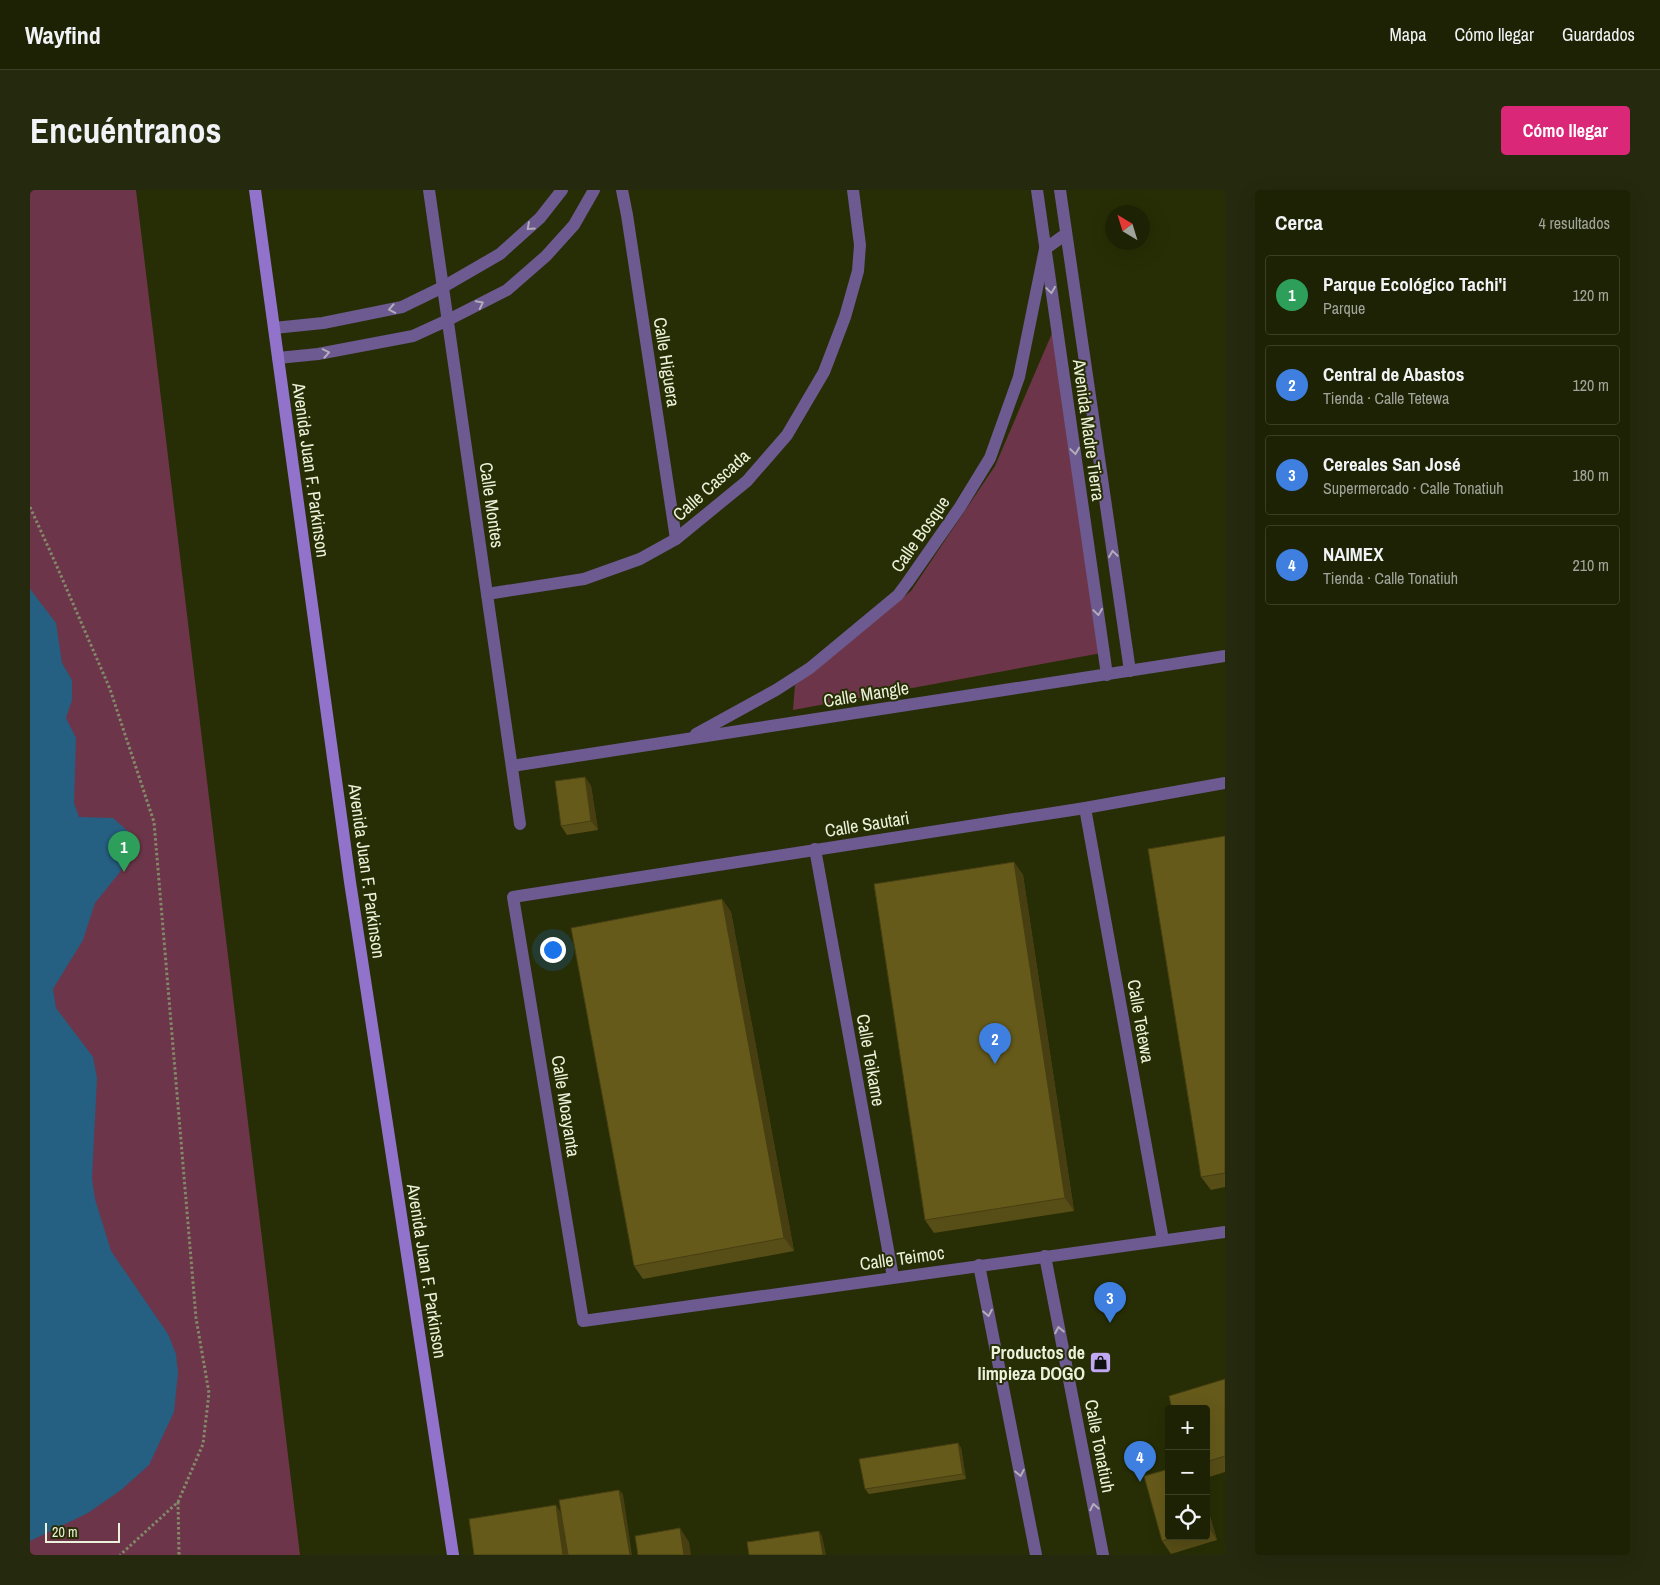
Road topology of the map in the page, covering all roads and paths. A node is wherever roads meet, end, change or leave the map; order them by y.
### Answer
1 (255, 190) edge
2 (429, 190) edge
3 (562, 190) edge
4 (594, 190) edge
5 (622, 190) edge
6 (853, 190) edge
7 (1037, 190) edge
8 (1060, 190) edge
9 (1066, 234) junction
10 (1045, 249) junction
11 (443, 288) junction
12 (448, 320) junction
13 (274, 328) junction
14 (278, 358) junction
15 (1092, 406) junction
16 (1069, 410) junction
17 (30, 507) edge
18 (676, 539) junction
19 (487, 594) junction
20 (1225, 656) edge
21 (1130, 671) junction
22 (1107, 675) junction
23 (687, 739) junction
24 (512, 766) junction
25 (1225, 783) edge
26 (1085, 808) junction
27 (520, 824) dead end
28 (815, 849) junction
29 (513, 896) joint
30 (1225, 1232) edge
31 (1163, 1240) junction
32 (1045, 1256) junction
33 (979, 1265) junction
34 (893, 1277) junction
35 (583, 1321) joint
36 (178, 1502) junction
37 (120, 1555) edge
38 (179, 1555) edge
39 (453, 1555) edge
40 (1036, 1555) edge
41 (1103, 1555) edge

1 - 13 main road, Avenida Juan F. Parkinson
2 - 11 street, Calle Montes
3 -> 11 street
12 -> 4 street
5 - 18 street, Calle Higuera
6 - 18 street, Calle Cascada
7 - 10 street, Avenida Madre Tierra
8 - 9 street, Avenida Madre Tierra
9 - 10 street
9 - 15 street, Avenida Madre Tierra
10 -> 16 street, Avenida Madre Tierra
10 - 23 street, Calle Bosque
11 - 12 street, Calle Montes
11 -> 13 street
14 -> 12 street
12 - 19 street, Calle Montes
13 - 14 main road, Avenida Juan F. Parkinson
14 - 39 main road, Avenida Juan F. Parkinson
15 - 16 street
21 -> 15 street, Avenida Madre Tierra
16 -> 22 street, Avenida Madre Tierra
17 - 36 path
18 - 19 street, Calle Cascada
19 - 24 street, Calle Montes
20 - 21 street, Calle Mangle
21 - 22 street, Calle Mangle
22 - 23 street, Calle Mangle
23 - 24 street, Calle Mangle
24 - 27 street, Calle Montes
25 - 26 street, Calle Sautari
26 - 28 street, Calle Sautari
26 - 31 street, Calle Tetewa
28 - 29 street, Calle Sautari
28 - 34 street, Calle Teikame
29 - 35 street, Calle Moayanta
30 - 31 street, Calle Teimoc
31 - 32 street, Calle Teimoc
32 - 33 street, Calle Teimoc
41 -> 32 street, Calle Tonatiuh
33 - 34 street, Calle Teimoc
33 -> 40 street
34 - 35 street, Calle Teimoc
36 - 37 path
36 - 38 path

